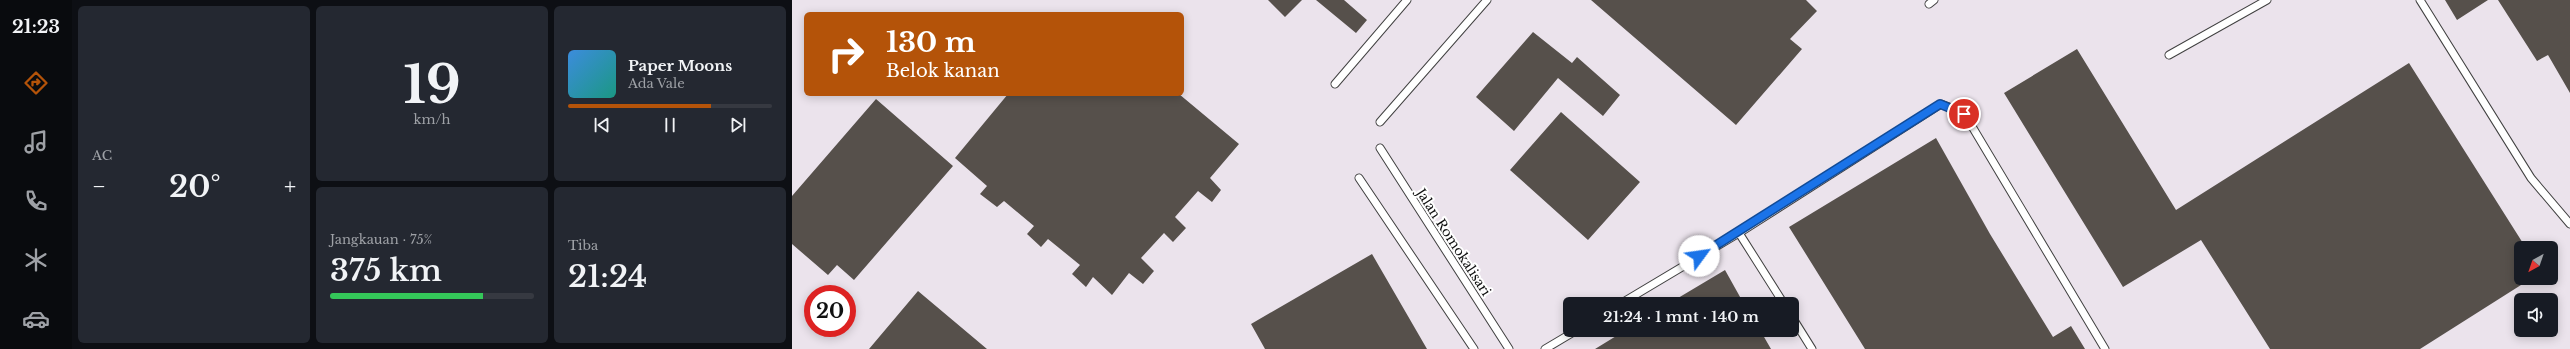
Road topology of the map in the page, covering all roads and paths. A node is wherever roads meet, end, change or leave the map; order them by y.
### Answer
1 (1407, 0) edge
2 (1487, 0) edge
3 (2267, 0) edge
4 (2420, 0) edge
5 (2169, 55) dead end
6 (1335, 84) dead end
7 (1380, 122) dead end
8 (1380, 148) dead end
9 (1360, 178) dead end
10 (2570, 224) edge
11 (1739, 233) junction
12 (1632, 297) edge
13 (1780, 297) edge
14 (1799, 328) edge
15 (1565, 337) edge
16 (1474, 349) edge
17 (1509, 349) edge
18 (1545, 349) edge
19 (1812, 349) edge
20 (2105, 349) edge

1 - 6 lane
2 - 7 lane
3 - 5 lane
4 - 10 lane
8 - 17 lane, Jalan Romokalisari
9 - 16 lane
11 - 12 lane
11 - 13 lane
11 - 20 lane
14 - 19 lane
15 - 18 lane

